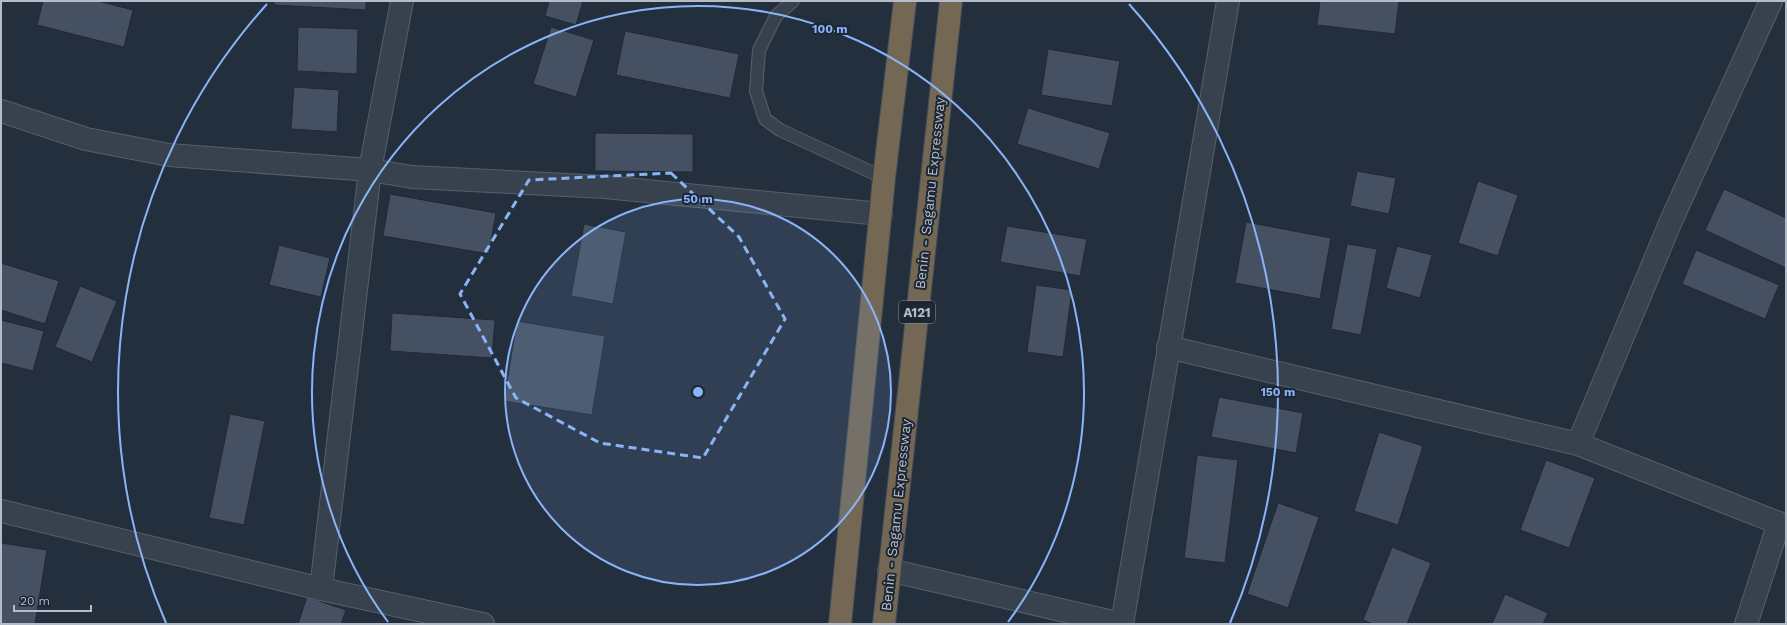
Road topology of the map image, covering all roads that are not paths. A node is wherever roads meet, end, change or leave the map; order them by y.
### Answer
1 (402, 1) edge
2 (793, 1) edge
3 (905, 1) edge
4 (951, 1) edge
5 (1228, 1) edge
6 (1771, 1) edge
7 (1, 111) edge
8 (370, 170) junction
9 (884, 178) junction
10 (881, 214) junction
11 (1168, 347) junction
12 (1578, 444) junction
13 (1, 511) edge
14 (1782, 524) edge
15 (890, 570) junction
16 (321, 589) junction
17 (483, 624) edge
18 (840, 624) edge
19 (884, 624) edge
20 (1122, 624) edge
21 (1746, 624) edge

1 - 8 street
2 - 9 lane
3 - 9 highway
4 - 15 highway, Benin - Sagamu Expressway / A121
5 - 11 street
6 - 12 street
7 - 8 street
8 - 10 street
8 - 16 street
9 - 10 highway
10 - 18 highway
11 - 12 street
11 - 20 street
12 - 14 street
13 - 16 street
14 - 21 street
15 - 19 highway, Benin - Sagamu Expressway / A121
15 - 20 street
16 - 17 street

